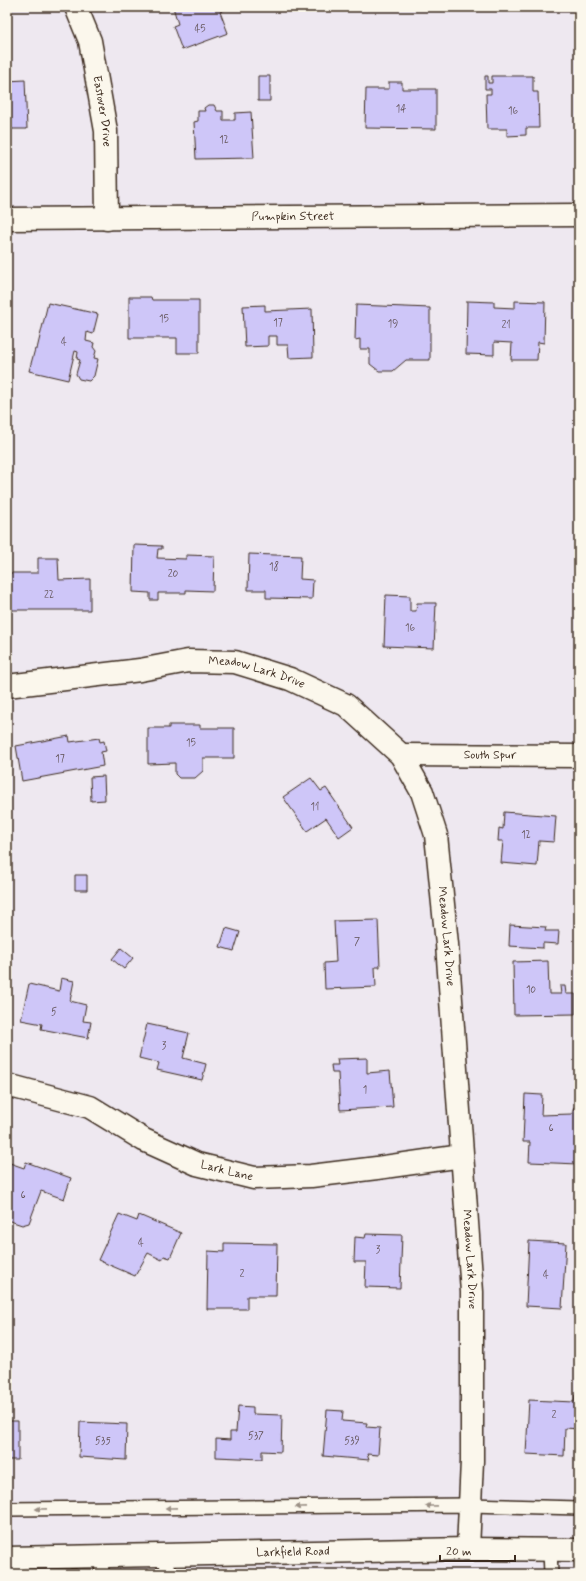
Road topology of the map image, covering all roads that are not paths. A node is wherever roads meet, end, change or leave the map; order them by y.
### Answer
1 (76, 7) edge
2 (579, 215) edge
3 (7, 219) edge
4 (107, 219) junction
5 (7, 686) edge
6 (401, 755) junction
7 (579, 756) edge
8 (7, 1085) edge
9 (462, 1156) junction
10 (470, 1505) junction
11 (579, 1508) edge
12 (7, 1510) edge
13 (468, 1549) junction
14 (550, 1550) junction
15 (579, 1550) edge
16 (14, 1563) edge
17 (166, 1564) edge
18 (101, 1565) edge
19 (551, 1574) edge

1 - 4 street, Eastover Drive
2 - 4 street, Pumpkin Street
3 - 4 street, Pumpkin Street
5 - 6 street, Meadow Lark Drive
6 - 7 street, South Spur
6 - 9 street, Meadow Lark Drive
8 - 9 street, Lark Lane
9 - 10 street, Meadow Lark Drive
10 - 11 lane
10 -> 12 lane
10 - 13 street, Meadow Lark Drive
13 - 14 street, Larkfield Road
13 - 17 street, Larkfield Road
14 - 15 street, Larkfield Road
14 - 19 lane
16 - 18 street, Larkfield Road
17 - 18 street, Larkfield Road

